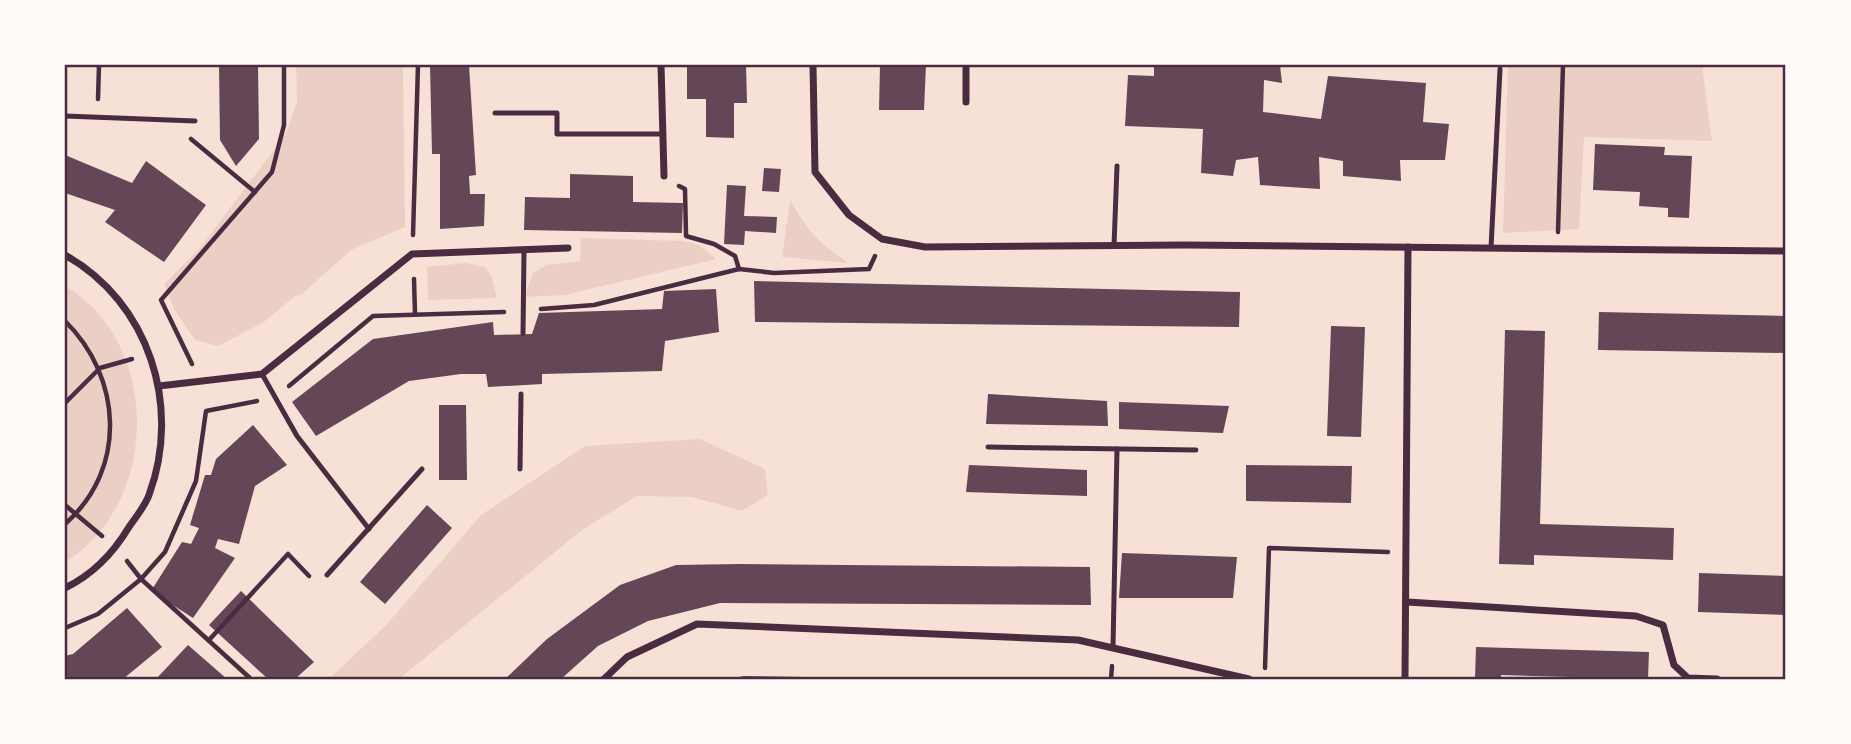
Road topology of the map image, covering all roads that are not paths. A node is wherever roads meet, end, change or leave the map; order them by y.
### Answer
1 (661, 65) edge
2 (813, 65) edge
3 (966, 65) edge
4 (1500, 69) dead end
5 (966, 102) dead end
6 (495, 113) dead end
7 (65, 117) edge
8 (195, 121) dead end
9 (663, 134) junction
10 (1117, 166) dead end
11 (664, 176) road end
12 (1114, 246) junction
13 (1408, 247) junction
14 (568, 248) dead end
15 (1491, 248) junction
16 (524, 251) junction
17 (1786, 251) edge
18 (65, 255) edge
19 (523, 334) dead end
20 (262, 374) junction
21 (159, 386) junction
22 (521, 394) dead end
23 (988, 447) dead end
24 (1117, 449) junction
25 (1196, 450) dead end
26 (422, 469) dead end
27 (520, 469) dead end
28 (369, 528) junction
29 (327, 575) road end
30 (65, 588) edge
31 (1407, 602) junction
32 (1113, 648) junction
33 (604, 679) edge
34 (1249, 679) edge
35 (1405, 679) edge
36 (1717, 679) edge

1 - 9 street
2 - 12 street
3 - 5 street
4 - 15 lane
6 - 9 lane
7 - 8 lane
9 - 11 street
10 - 12 lane
12 - 13 street
13 - 15 street
13 - 31 street
14 - 16 street
15 - 17 street
16 - 19 lane
16 - 20 street
18 - 21 street
20 - 21 street
20 - 28 lane
21 - 30 street
22 - 27 lane
23 - 24 lane
24 - 25 lane
24 - 32 lane
26 - 28 lane
28 - 29 lane
31 - 35 street
31 - 36 street
32 - 33 street
32 - 34 street

